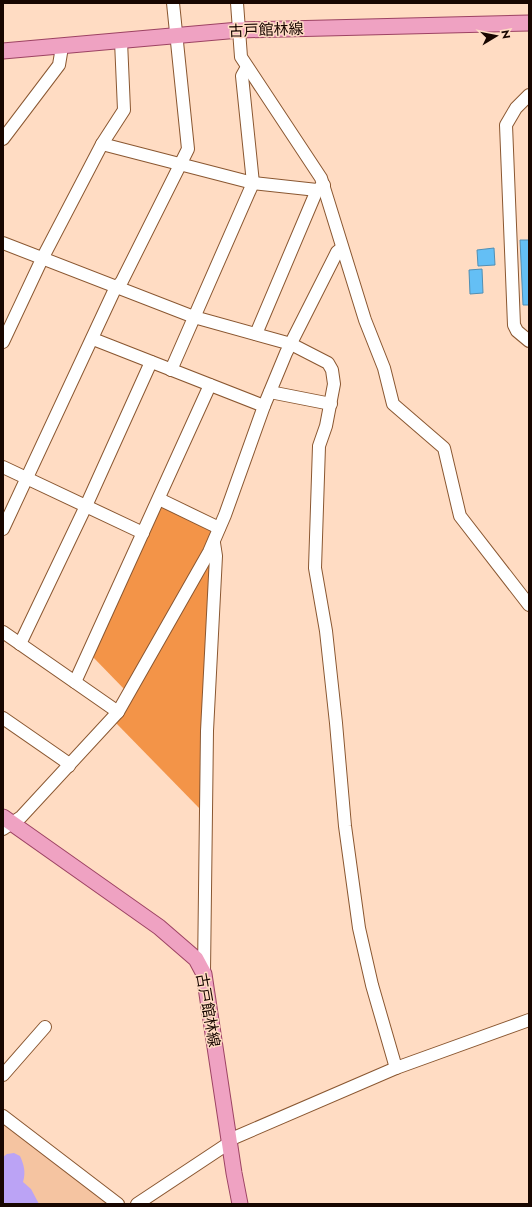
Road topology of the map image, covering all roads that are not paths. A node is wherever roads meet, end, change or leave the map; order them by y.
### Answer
1 (173, 3) edge
2 (236, 3) edge
3 (529, 22) edge
4 (239, 30) junction
5 (175, 35) junction
6 (121, 41) junction
7 (62, 46) junction
8 (3, 51) edge
9 (247, 67) junction
10 (529, 95) edge
11 (3, 139) edge
12 (102, 144) junction
13 (180, 164) junction
14 (252, 183) junction
15 (321, 188) junction
16 (3, 243) edge
17 (342, 248) junction
18 (42, 259) junction
19 (117, 287) junction
20 (194, 317) junction
21 (256, 334) junction
22 (93, 339) junction
23 (529, 340) edge
24 (3, 342) edge
25 (291, 344) junction
26 (151, 362) junction
27 (170, 370) junction
28 (210, 385) junction
29 (270, 392) junction
30 (331, 404) junction
31 (264, 406) junction
32 (3, 468) edge
33 (26, 478) junction
34 (159, 499) junction
35 (86, 506) junction
36 (219, 528) junction
37 (3, 529) edge
38 (143, 533) junction
39 (214, 543) junction
40 (529, 605) edge
41 (3, 632) edge
42 (20, 644) junction
43 (75, 682) junction
44 (118, 712) junction
45 (3, 718) edge
46 (69, 766) junction
47 (6, 823) edge
48 (204, 974) junction
49 (529, 1020) edge
50 (45, 1027) dead end
51 (396, 1068) junction
52 (3, 1075) edge
53 (3, 1116) edge
54 (229, 1142) junction
55 (118, 1204) edge
56 (137, 1204) edge
57 (240, 1204) edge

1 - 5 street
2 - 4 street
3 - 4 main road, 古戸館林線
4 - 5 main road, 古戸館林線
4 - 9 street
5 - 6 main road, 古戸館林線
5 - 13 street
6 - 7 main road, 古戸館林線
6 - 12 street
7 - 8 main road, 古戸館林線
7 - 11 street
9 - 14 street
9 - 15 street
10 - 23 street
12 - 13 street
12 - 18 street
13 - 14 street
13 - 19 street
14 - 15 street
14 - 20 street
15 - 17 street
15 - 21 street
16 - 18 street
17 - 25 street
17 - 40 street
18 - 19 street
18 - 24 street
19 - 20 street
19 - 22 street
20 - 21 street
20 - 27 street
21 - 25 street
22 - 26 street
22 - 33 street
25 - 29 street
25 - 30 street
26 - 27 street
26 - 35 street
27 - 28 street
28 - 31 street
28 - 34 street
29 - 30 street
29 - 31 street
30 - 51 street
31 - 36 street
32 - 33 street
33 - 35 street
33 - 37 street
34 - 36 street
34 - 38 street
35 - 38 street
35 - 42 street
36 - 39 street
38 - 43 street
39 - 44 street
39 - 48 street
41 - 42 street
42 - 43 street
43 - 44 street
44 - 46 street
45 - 46 street
46 - 47 street
47 - 48 main road, 古戸館林線
48 - 54 main road, 古戸館林線
49 - 51 street
50 - 52 street
51 - 54 street
53 - 55 street
54 - 56 street
54 - 57 main road, 古戸館林線

